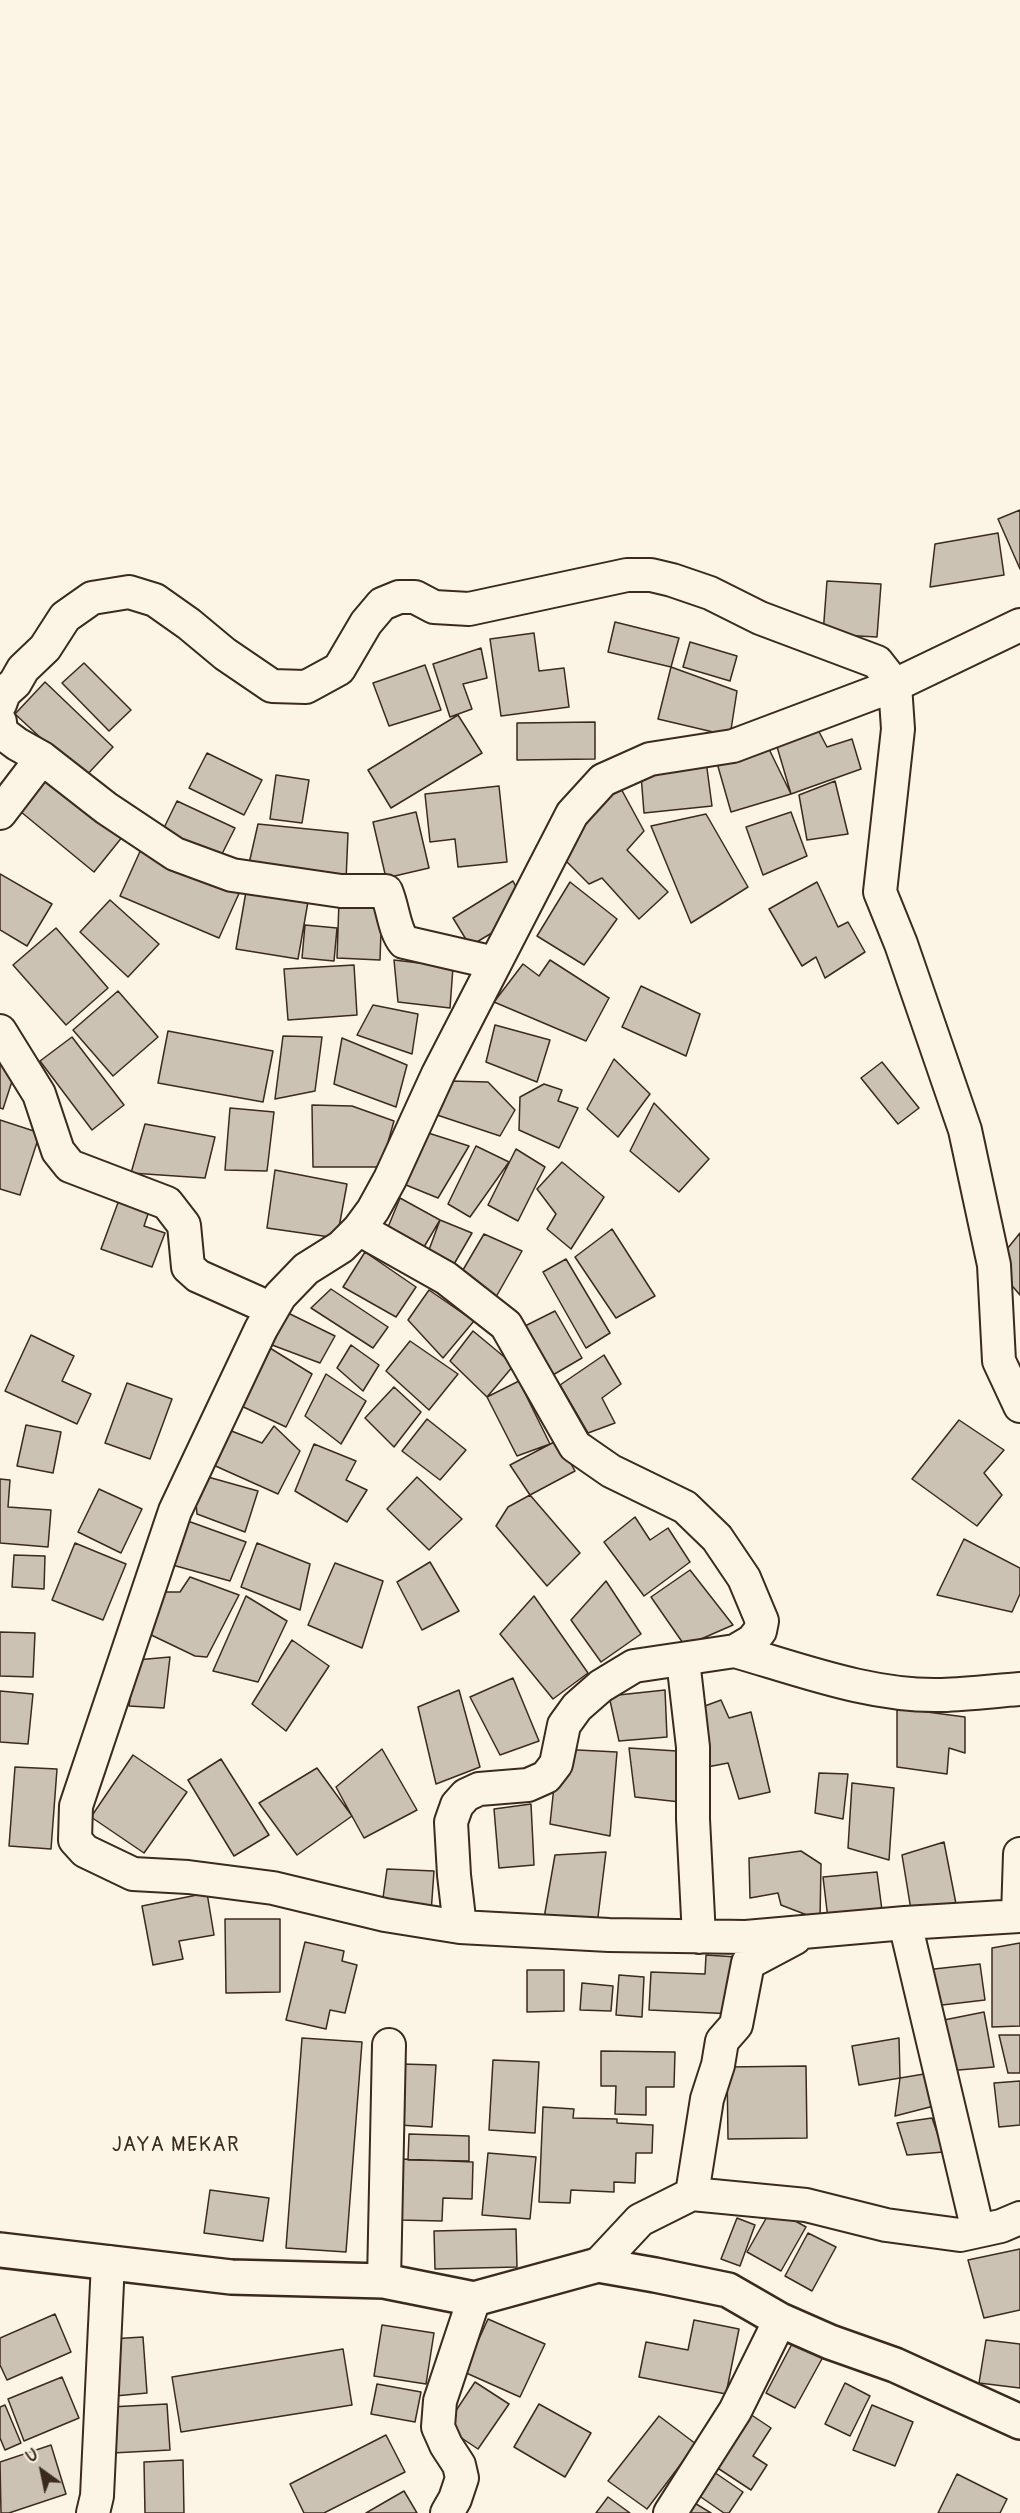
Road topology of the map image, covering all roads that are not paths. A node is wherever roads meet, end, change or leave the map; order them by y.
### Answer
1 (1020, 625) edge
2 (895, 685) junction
3 (0, 704) edge
4 (0, 722) edge
5 (42, 758) junction
6 (0, 813) edge
7 (495, 963) junction
8 (0, 1031) edge
9 (359, 1229) junction
10 (272, 1309) junction
11 (1020, 1406) edge
12 (735, 1651) junction
13 (683, 1660) junction
14 (1020, 1689) edge
15 (1020, 1854) edge
16 (1019, 1916) edge
17 (905, 1923) junction
18 (460, 1928) junction
19 (807, 1932) junction
20 (699, 1937) junction
21 (389, 2045) dead end
22 (692, 2194) junction
23 (1020, 2218) edge
24 (978, 2231) junction
25 (0, 2250) edge
26 (108, 2262) junction
27 (598, 2265) junction
28 (384, 2281) junction
29 (474, 2299) junction
30 (780, 2320) junction
31 (1020, 2422) edge
32 (93, 2513) edge
33 (447, 2513) edge
34 (670, 2513) edge

1 - 2 street
2 - 3 street
2 - 7 street
2 - 11 street
4 - 5 street
5 - 6 street
5 - 7 street
7 - 9 street
8 - 10 street
9 - 10 street
9 - 12 street
10 - 18 street
12 - 13 street
12 - 14 street
13 - 18 street
13 - 20 street
15 - 16 street
16 - 17 street
17 - 19 street
17 - 24 street
18 - 20 street
19 - 20 street
19 - 22 street
21 - 28 street
22 - 24 street
22 - 27 street
23 - 24 street
25 - 26 street
26 - 28 street
26 - 32 street
27 - 29 street
27 - 30 street
28 - 29 street
29 - 33 street
30 - 31 street
30 - 34 street

